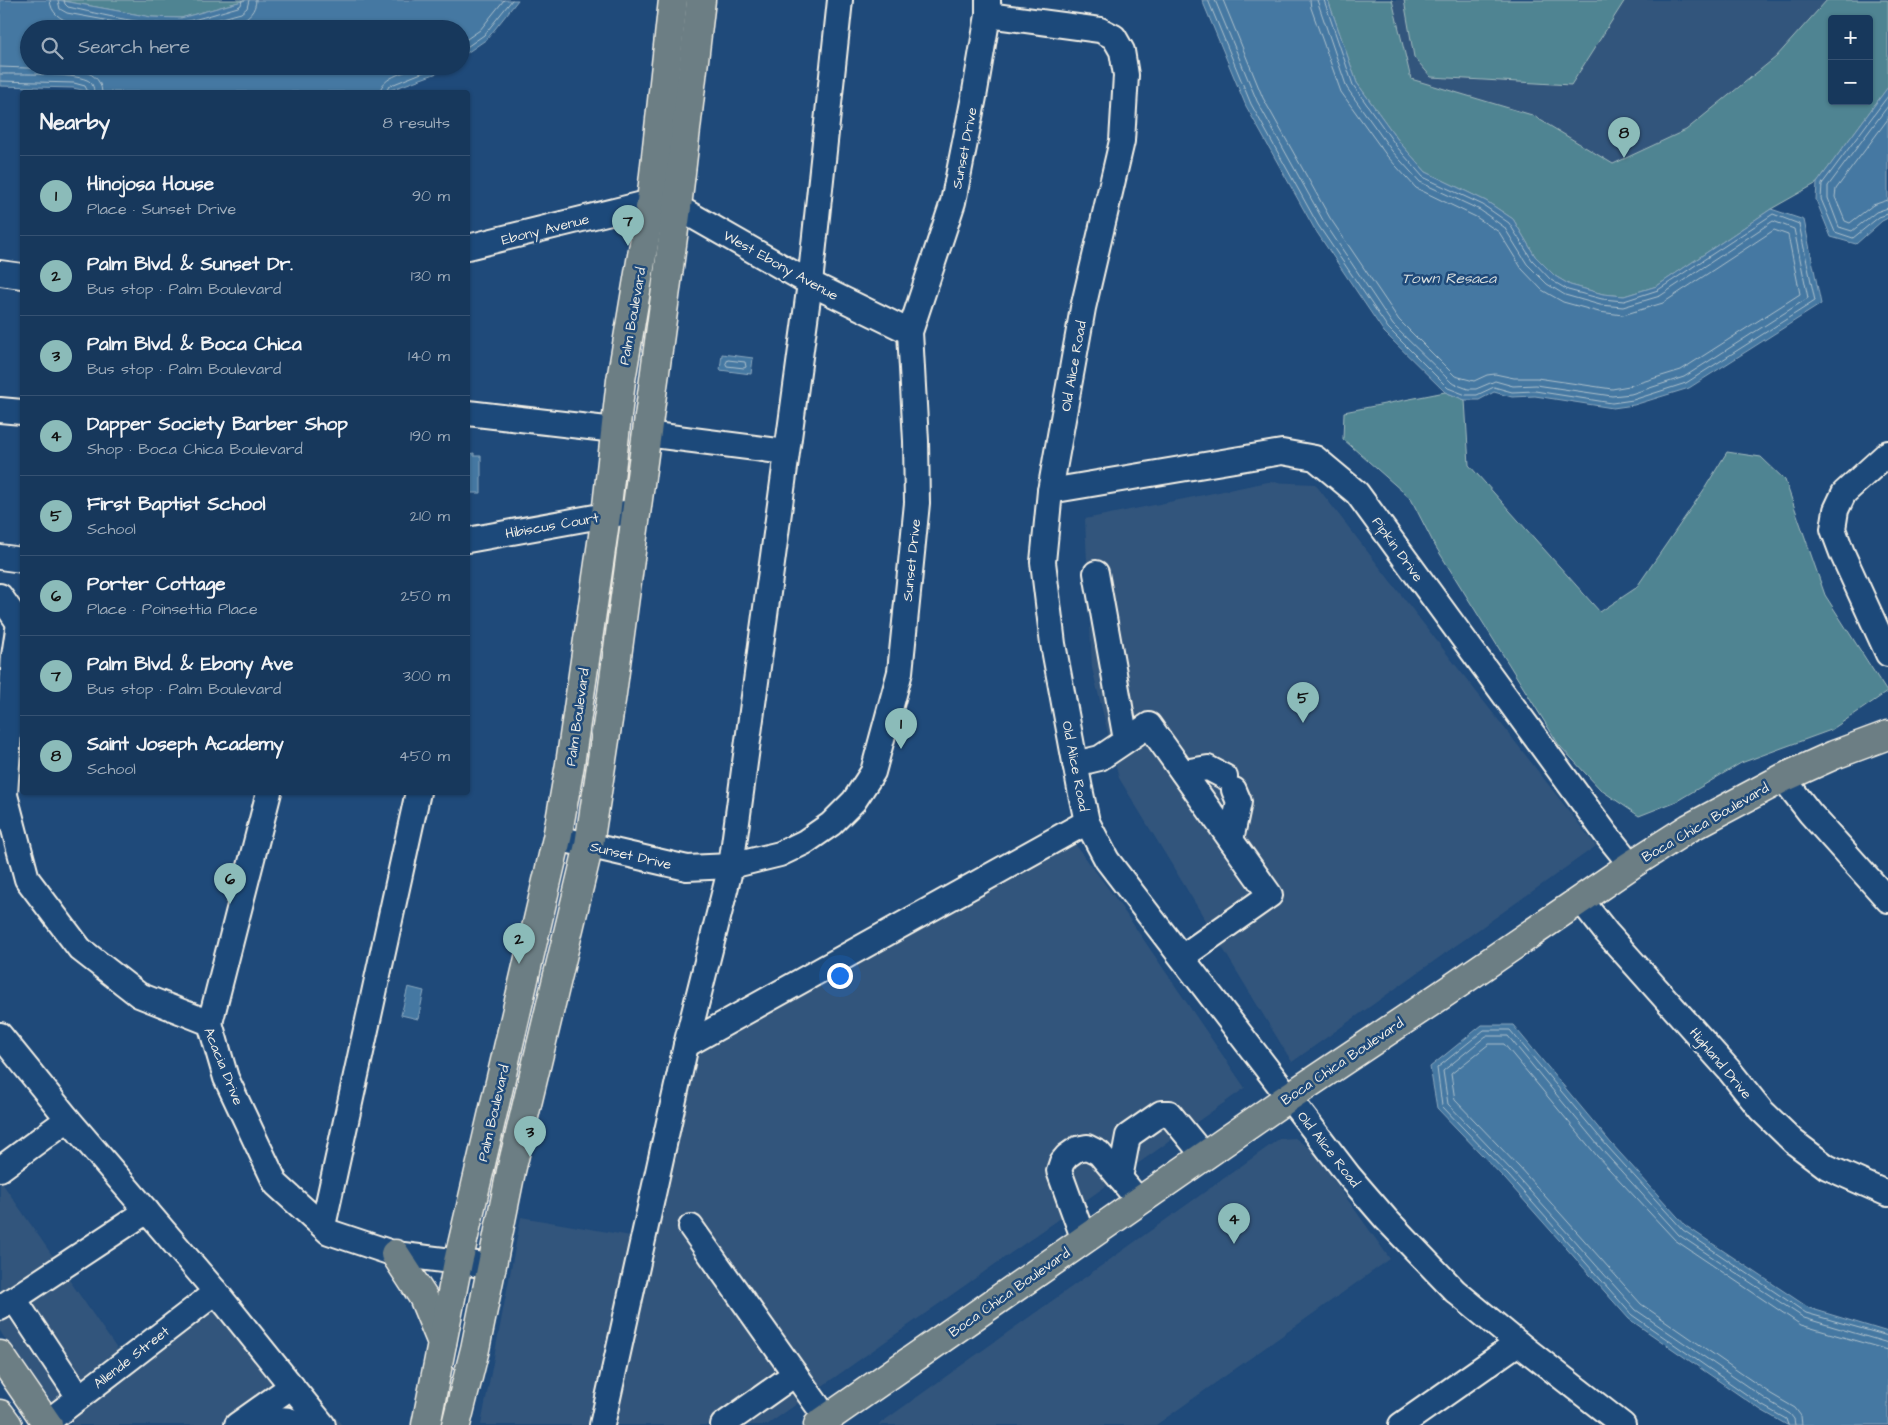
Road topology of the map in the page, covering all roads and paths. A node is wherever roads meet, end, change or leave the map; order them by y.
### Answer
1 (674, 0) edge
2 (701, 0) edge
3 (840, 0) edge
4 (988, 8) edge
5 (664, 205) junction
6 (470, 247) edge
7 (0, 273) edge
8 (20, 276) edge
9 (810, 283) junction
10 (910, 332) junction
11 (0, 410) edge
12 (20, 412) edge
13 (470, 413) edge
14 (615, 430) junction
15 (646, 434) junction
16 (786, 452) junction
17 (1888, 453) edge
18 (1050, 491) junction
19 (636, 512) junction
20 (606, 515) junction
21 (470, 540) edge
22 (0, 557) edge
23 (20, 560) edge
24 (1096, 573) dead end
25 (0, 596) edge
26 (20, 619) edge
27 (20, 625) edge
28 (1888, 654) edge
29 (1888, 735) edge
30 (1126, 740) junction
31 (1075, 764) junction
32 (1183, 772) junction
33 (1783, 778) junction
34 (268, 795) edge
35 (417, 795) edge
36 (1087, 822) junction
37 (558, 838) junction
38 (1231, 840) junction
39 (589, 845) junction
40 (1631, 865) junction
41 (731, 866) junction
42 (1580, 899) junction
43 (1888, 900) edge
44 (1182, 957) junction
45 (210, 1023) junction
46 (0, 1035) edge
47 (686, 1045) junction
48 (1289, 1097) junction
49 (68, 1119) junction
50 (1204, 1156) junction
51 (0, 1169) edge
52 (1120, 1178) junction
53 (1888, 1194) edge
54 (1139, 1201) junction
55 (147, 1211) junction
56 (323, 1226) junction
57 (691, 1227) dead end
58 (1084, 1240) junction
59 (395, 1254) junction
60 (458, 1262) junction
61 (492, 1266) junction
62 (216, 1292) junction
63 (7, 1304) edge
64 (442, 1343) junction
65 (1518, 1343) junction
66 (0, 1355) edge
67 (795, 1374) junction
68 (292, 1386) junction
69 (79, 1397) junction
70 (0, 1414) edge
71 (822, 1422) edge
72 (1610, 1422) edge
73 (47, 1424) edge
74 (8, 1425) edge
75 (238, 1425) edge
76 (323, 1425) edge
77 (426, 1425) edge
78 (456, 1425) edge
79 (602, 1425) edge
80 (723, 1425) edge
81 (1401, 1425) edge

1 - 5 main road, Palm Boulevard
2 - 5 main road, Palm Boulevard
3 - 9 street
4 - 10 street, Sunset Drive
4 - 18 street, Old Alice Road
5 - 6 street, Ebony Avenue
5 - 9 street, West Ebony Avenue
5 - 14 main road, Palm Boulevard
5 - 15 main road, Palm Boulevard
7 - 8 street
9 - 10 street, West Ebony Avenue
9 - 16 street
10 - 41 street, Sunset Drive
11 - 12 street
13 - 14 street
14 - 20 main road, Palm Boulevard
15 - 16 street
15 - 19 main road, Palm Boulevard
16 - 41 street
17 - 28 street
18 - 31 street, Old Alice Road
18 - 40 street, Pipkin Drive
19 - 20 street, Hibiscus Court
19 - 39 main road, Palm Boulevard
20 - 21 street, Hibiscus Court
20 - 37 main road, Palm Boulevard
22 - 23 street
24 - 30 street
25 - 26 street
27 - 45 street, Acacia Drive
29 - 33 main road, Boca Chica Boulevard
30 - 31 street
30 - 32 street
31 - 36 street, Old Alice Road
32 - 38 street
32 - 38 street
33 - 40 main road, Boca Chica Boulevard
33 - 43 street
34 - 45 street
35 - 56 street
36 - 44 street, Old Alice Road
36 - 47 street
37 - 39 street, Sunset Drive
37 - 60 main road, Palm Boulevard
38 - 44 street
39 - 41 street, Sunset Drive
39 - 61 main road, Palm Boulevard
40 - 42 main road, Boca Chica Boulevard
41 - 47 street
42 - 48 main road, Boca Chica Boulevard
42 - 53 street, Highland Drive
44 - 48 street, Old Alice Road
45 - 56 street, Acacia Drive
46 - 49 street
47 - 79 street
48 - 50 main road, Boca Chica Boulevard
48 - 65 street, Old Alice Road
49 - 51 street
49 - 55 street
50 - 52 street
50 - 54 main road, Boca Chica Boulevard
52 - 54 street
52 - 58 street
54 - 58 main road, Boca Chica Boulevard
55 - 62 street
55 - 63 street
56 - 59 street, Acacia Drive
57 - 67 street
58 - 71 main road, Boca Chica Boulevard
59 - 60 street, Acacia Drive
59 - 64 main road
60 - 61 street, Acacia Drive
60 - 64 main road, Palm Boulevard
61 - 78 main road, Palm Boulevard
62 - 68 street
62 - 69 street, Allende Street
63 - 69 street
64 - 77 main road, Palm Boulevard
65 - 72 street, Old Alice Road
65 - 81 street
66 - 73 main road
67 - 71 street
67 - 80 street
68 - 75 street
68 - 76 street
69 - 73 street, Allende Street
70 - 74 main road

